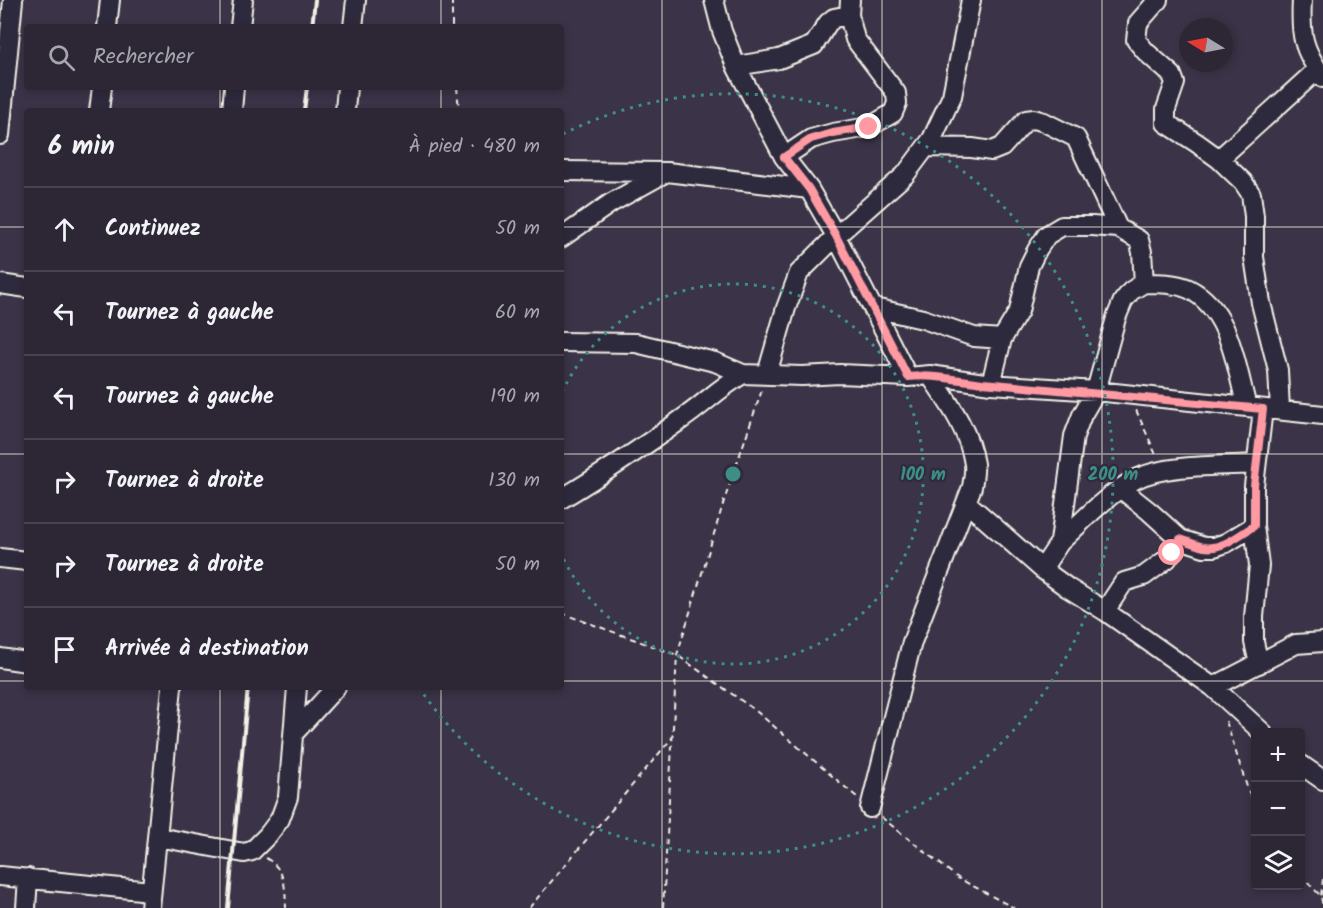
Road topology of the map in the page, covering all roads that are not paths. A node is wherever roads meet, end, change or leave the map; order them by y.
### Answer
1 (13, 0) edge
2 (110, 0) edge
3 (243, 0) edge
4 (356, 0) edge
5 (714, 0) edge
6 (971, 0) edge
7 (1158, 0) edge
8 (1302, 0) edge
9 (850, 8) edge
10 (107, 24) edge
11 (240, 24) edge
12 (353, 24) edge
13 (735, 66) junction
14 (1320, 74) edge
15 (102, 90) edge
16 (234, 90) edge
17 (347, 90) edge
18 (99, 108) edge
19 (232, 108) edge
20 (345, 108) edge
21 (0, 135) edge
22 (927, 147) junction
23 (784, 157) junction
24 (1219, 159) junction
25 (564, 171) edge
26 (667, 172) junction
27 (809, 189) junction
28 (1118, 228) junction
29 (564, 236) edge
30 (836, 236) junction
31 (1144, 283) junction
32 (0, 284) edge
33 (24, 288) edge
34 (874, 308) junction
35 (1002, 339) junction
36 (564, 342) edge
37 (742, 374) junction
38 (768, 374) junction
39 (930, 375) junction
40 (908, 377) junction
41 (991, 384) junction
42 (1096, 391) junction
43 (1264, 409) junction
44 (1323, 415) edge
45 (1256, 465) junction
46 (1120, 488) junction
47 (564, 497) edge
48 (967, 503) junction
49 (1254, 526) junction
50 (1180, 539) junction
51 (1060, 542) junction
52 (0, 558) edge
53 (24, 561) edge
54 (1042, 568) junction
55 (1105, 611) junction
56 (1323, 642) edge
57 (0, 658) edge
58 (24, 662) edge
59 (1259, 664) junction
60 (1213, 687) junction
61 (172, 690) edge
62 (297, 690) edge
63 (333, 690) edge
64 (1258, 728) edge
65 (294, 733) junction
66 (1305, 767) edge
67 (1323, 780) edge
68 (870, 808) road end
69 (158, 837) junction
70 (0, 876) edge
71 (28, 878) junction
72 (151, 900) edge
73 (26, 908) edge

1 - 21 street
2 - 10 street
3 - 11 street
4 - 12 street
5 - 13 street
6 - 22 street
7 - 24 street
8 - 14 street
9 - 13 street
9 - 23 street
13 - 23 street
14 - 24 street
15 - 18 street
16 - 19 street
17 - 20 street
22 - 28 street
22 - 30 street
23 - 27 street
24 - 43 street
25 - 26 street
26 - 27 street
26 - 29 street
27 - 30 street
28 - 31 street
28 - 35 street
30 - 34 street
30 - 38 street
31 - 42 street
31 - 43 street
32 - 33 street
34 - 35 street
34 - 40 street
35 - 41 street
36 - 37 street
37 - 38 street
37 - 47 street
38 - 40 street
39 - 40 street
39 - 41 street
39 - 48 street
41 - 42 street
42 - 43 street
42 - 51 street
43 - 44 street
43 - 45 street
45 - 46 street
45 - 49 street
46 - 50 street
46 - 51 street
48 - 54 street
48 - 68 street
49 - 50 street
49 - 59 street
50 - 55 street
51 - 54 street
52 - 53 street
54 - 55 street
55 - 60 street
56 - 59 street
57 - 58 street
59 - 60 street
60 - 64 street
61 - 69 street
62 - 65 street
63 - 65 street
65 - 69 street
66 - 67 street
69 - 72 street
70 - 71 street
71 - 72 street
71 - 73 street

